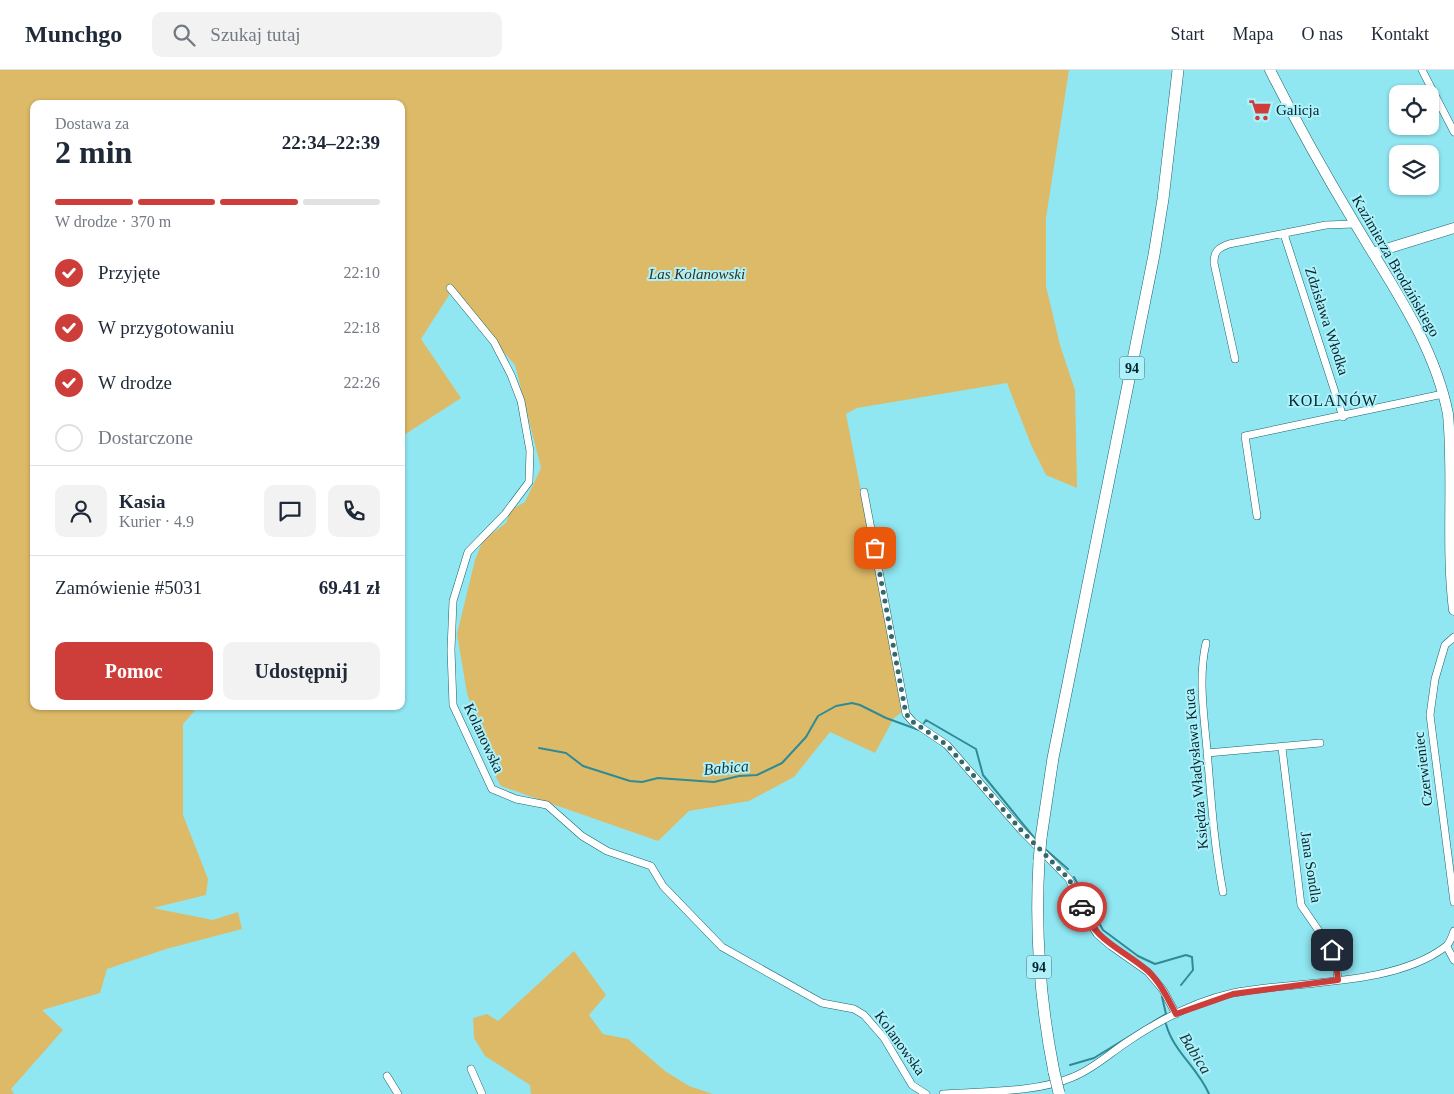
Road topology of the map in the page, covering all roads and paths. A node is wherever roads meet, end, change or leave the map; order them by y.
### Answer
1 (1173, 70) edge
2 (1178, 70) edge
3 (1270, 70) edge
4 (1422, 70) edge
5 (1172, 112) junction
6 (1454, 132) edge
7 (1354, 224) junction
8 (1454, 228) edge
9 (1284, 234) junction
10 (1373, 253) junction
11 (450, 288) dead end
12 (1235, 359) dead end
13 (1443, 394) junction
14 (1343, 416) junction
15 (864, 492) dead end
16 (1257, 516) dead end
17 (1453, 562) edge
18 (1454, 610) edge
19 (1454, 638) edge
20 (1206, 643) dead end
21 (1320, 743) dead end
22 (1282, 748) junction
23 (1207, 754) junction
24 (1223, 892) dead end
25 (1454, 902) edge
26 (1454, 931) edge
27 (1447, 946) junction
28 (1454, 960) edge
29 (1338, 980) junction
30 (1176, 1014) junction
31 (471, 1069) dead end
32 (387, 1076) dead end
33 (398, 1094) edge
34 (482, 1094) edge
35 (926, 1094) edge
36 (943, 1094) edge
37 (1059, 1094) edge

1 - 5 main road, 94
2 - 5 main road, 94
3 - 7 main road, Kazimierza Brodzińskiego
4 - 6 street
5 - 37 main road, 94, bridge
7 - 9 street
7 - 10 main road, Kazimierza Brodzińskiego
8 - 10 main road
9 - 12 street
9 - 14 street, Zdzisława Włodka
10 - 13 main road, Kazimierza Brodzińskiego
11 - 35 street, Kolanowska
13 - 14 street
13 - 17 main road, Kazimierza Brodzińskiego
14 - 16 street
15 - 30 street
17 - 18 main road, Kazimierza Brodzińskiego
19 - 25 street, Czerwieniec
20 - 23 street, Księdza Władysława Kuca
21 - 22 street
22 - 23 street
22 - 29 street, Jana Sondla
23 - 24 street, Księdza Władysława Kuca
26 - 27 street
27 - 28 street
27 - 29 street
29 - 30 street
30 - 36 street
31 - 34 street
32 - 33 street

